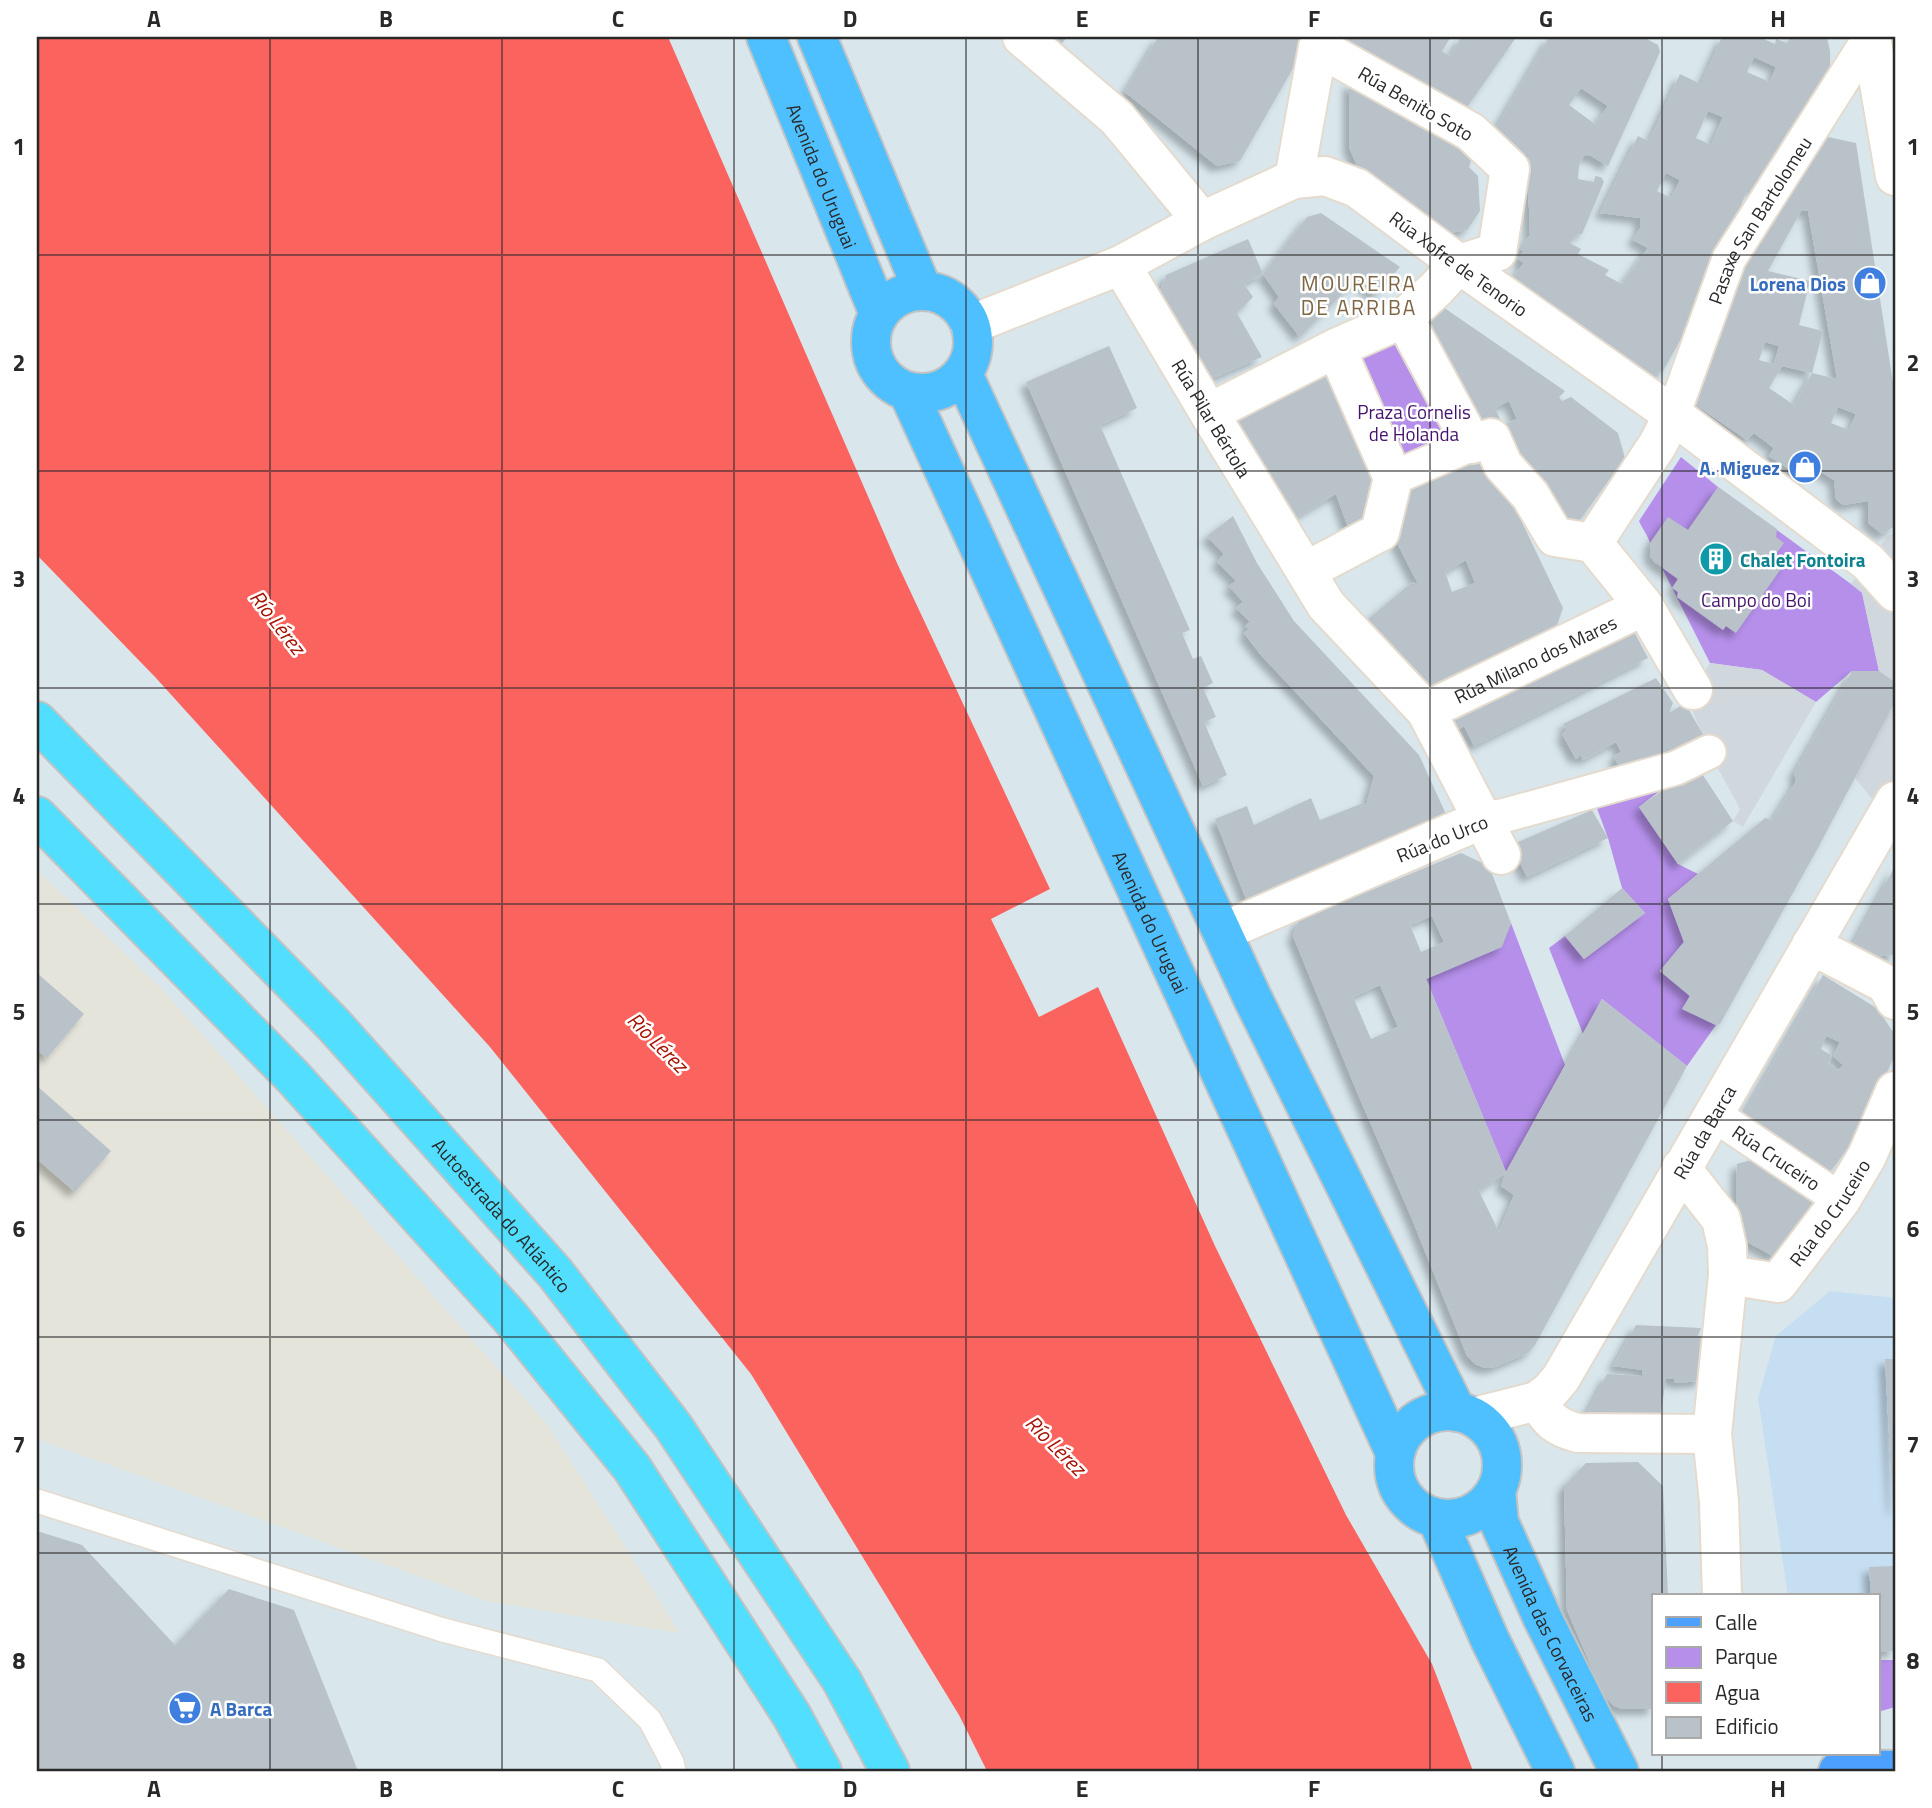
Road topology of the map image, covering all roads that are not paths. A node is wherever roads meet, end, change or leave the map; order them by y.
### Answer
1 (766, 37) edge
2 (817, 37) edge
3 (1022, 37) edge
4 (1870, 37) edge
5 (1320, 42) edge
6 (1895, 176) edge
7 (1294, 179) junction
8 (1202, 221) junction
9 (1459, 264) junction
10 (1121, 265) junction
11 (923, 290) junction
12 (879, 314) junction
13 (1404, 318) junction
14 (970, 324) junction
15 (1336, 348) junction
16 (963, 374) junction
17 (908, 392) junction
18 (1209, 413) junction
19 (1673, 415) junction
20 (1472, 444) junction
21 (1393, 478) junction
22 (1593, 543) junction
23 (1307, 572) junction
24 (1895, 592) edge
25 (1644, 606) junction
26 (1693, 690) dead end
27 (1426, 711) junction
28 (37, 721) edge
29 (1709, 752) dead end
30 (1895, 801) edge
31 (37, 816) edge
32 (1483, 819) junction
33 (1501, 855) dead end
34 (1222, 932) junction
35 (1811, 944) junction
36 (1895, 1000) edge
37 (1895, 1091) edge
38 (1713, 1114) junction
39 (1681, 1168) junction
40 (1841, 1200) junction
41 (1728, 1275) junction
42 (1537, 1401) junction
43 (1466, 1414) junction
44 (1712, 1434) junction
45 (1395, 1453) junction
46 (1496, 1491) junction
47 (37, 1502) edge
48 (1437, 1518) junction
49 (1722, 1594) edge
50 (1873, 1756) edge
51 (1844, 1770) edge
52 (1895, 1770) edge
53 (674, 1771) edge
54 (822, 1771) edge
55 (890, 1771) edge
56 (1555, 1771) edge
57 (1619, 1771) edge

1 - 12 highway, Avenida do Uruguai
2 - 11 highway
3 - 8 street
4 - 6 street
4 - 19 street, Pasaxe San Bartolomeu
5 - 7 street
5 - 9 street, Rúa Benito Soto
7 - 8 street, Rúa Xofre de Tenorio
7 - 9 street, Rúa Xofre de Tenorio
8 - 10 street, Rúa Xofre de Tenorio
9 - 13 street
9 - 19 street, Rúa Xofre de Tenorio
10 - 14 street, Rúa Xofre de Tenorio
10 - 18 street, Rúa Pilar Bértola
11 - 12 highway
11 - 14 highway
12 - 17 highway
13 - 15 street
13 - 20 street
14 - 16 highway
15 - 18 street
15 - 21 street
16 - 17 highway
16 - 34 highway
17 - 45 highway, Avenida do Uruguai
18 - 23 street, Rúa Pilar Bértola
19 - 22 street
19 - 24 street, Rúa Xofre de Tenorio
20 - 21 street
20 - 22 street
21 - 23 street
22 - 25 street
23 - 27 street, Rúa Pilar Bértola
25 - 26 street
25 - 27 street, Rúa Milano dos Mares
27 - 32 street, Rúa Pilar Bértola
28 - 55 highway, Autoestrada do Atlántico
29 - 32 street, Rúa do Urco
30 - 35 street, Rúa da Barca
31 - 54 highway
32 - 33 street, Rúa Pilar Bértola
32 - 34 street, Rúa do Urco
34 - 43 highway
35 - 36 street
35 - 38 street, Rúa da Barca
37 - 40 street, Rúa do Cruceiro
38 - 39 street, Rúa da Barca
38 - 40 street, Rúa Cruceiro
39 - 41 street
39 - 42 street, Rúa da Barca
40 - 41 street, Rúa do Cruceiro
41 - 44 street
42 - 43 street
42 - 44 street
43 - 45 highway
43 - 46 highway
44 - 49 street
45 - 48 highway
46 - 48 highway
46 - 57 highway, Avenida das Corvaceiras
47 - 53 lane
48 - 56 highway
50 - 51 main road
51 - 52 main road

